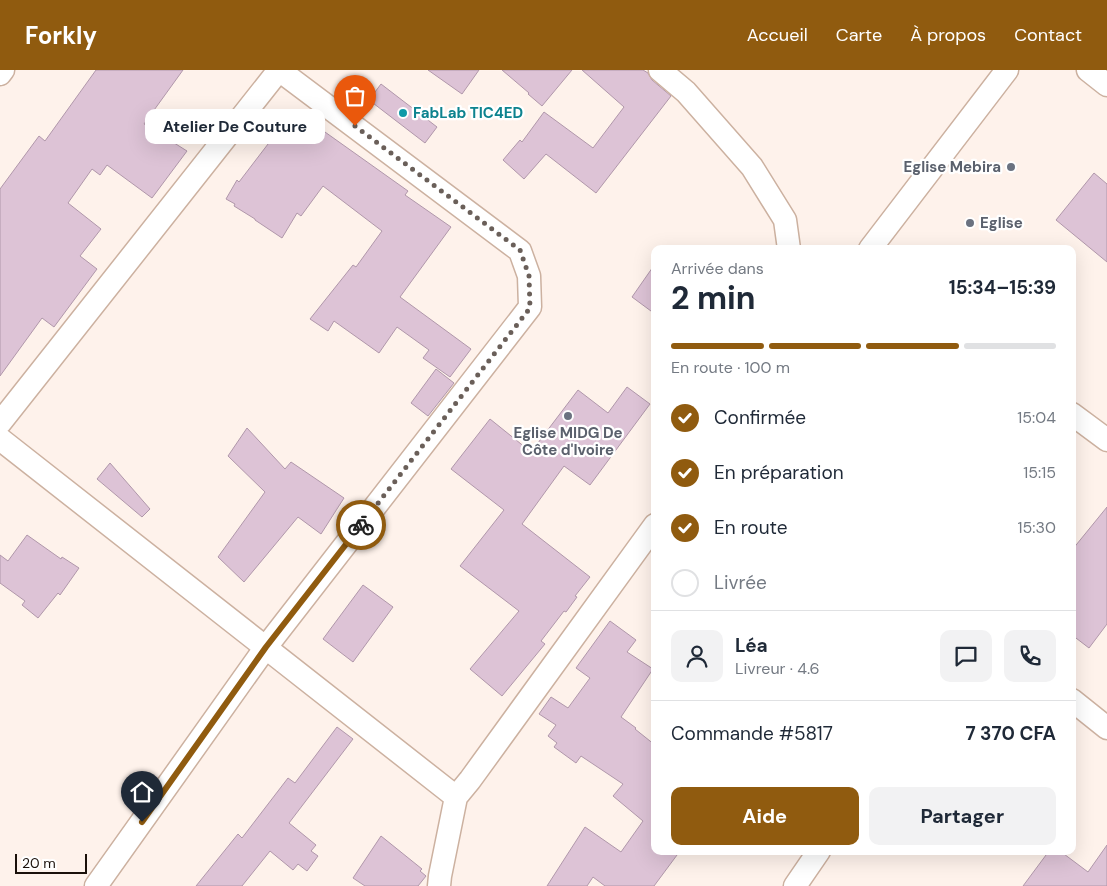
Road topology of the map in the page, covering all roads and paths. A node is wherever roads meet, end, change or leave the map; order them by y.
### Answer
1 (3, 70) edge
2 (279, 70) edge
3 (660, 70) edge
4 (1007, 70) edge
5 (1088, 70) edge
6 (0, 74) edge
7 (1107, 85) edge
8 (788, 245) edge
9 (873, 245) edge
10 (1076, 417) edge
11 (0, 422) edge
12 (0, 439) edge
13 (1107, 440) edge
14 (651, 531) edge
15 (266, 647) junction
16 (1076, 703) edge
17 (1107, 728) edge
18 (456, 797) junction
19 (816, 855) edge
20 (96, 886) edge
21 (439, 886) edge
22 (795, 886) edge

1 - 6 street
2 - 11 street
2 - 15 street
3 - 8 street
4 - 9 street
5 - 7 street
10 - 13 street
12 - 15 street
14 - 18 street
15 - 18 street
15 - 20 street
16 - 17 street
18 - 21 street
19 - 22 street

